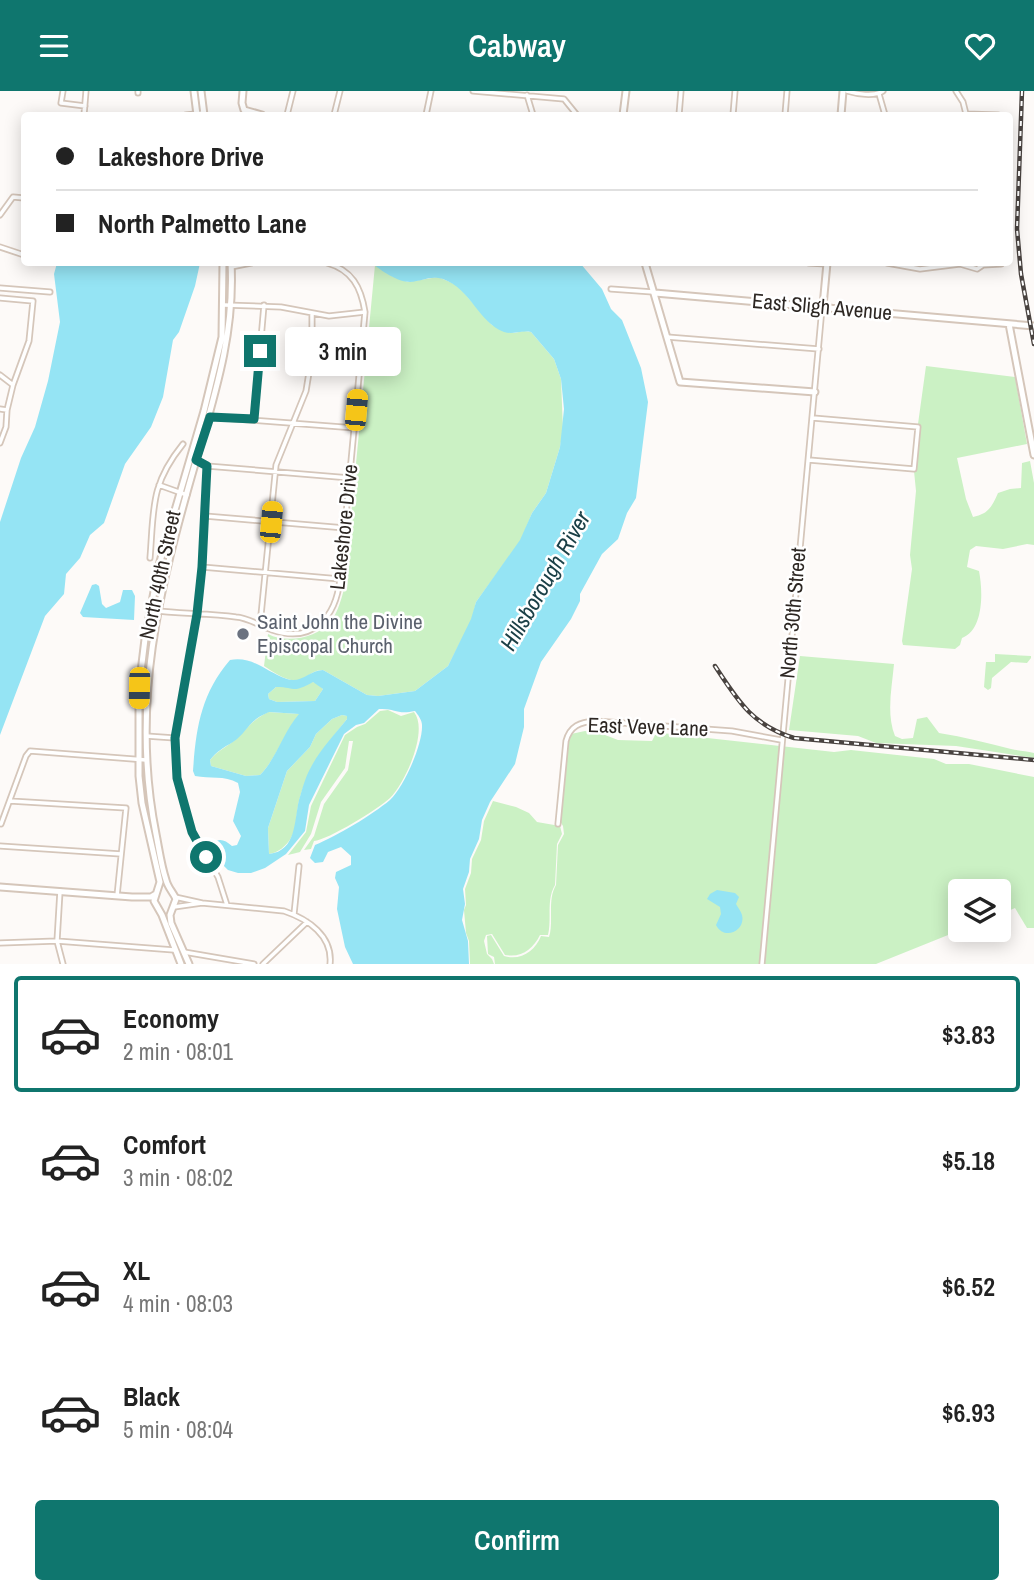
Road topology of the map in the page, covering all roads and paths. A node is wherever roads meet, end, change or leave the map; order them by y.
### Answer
1 (63, 91) edge
2 (86, 91) edge
3 (194, 91) edge
4 (201, 91) edge
5 (243, 91) edge
6 (293, 91) edge
7 (340, 91) edge
8 (430, 91) edge
9 (473, 91) edge
10 (626, 91) edge
11 (681, 91) edge
12 (735, 91) edge
13 (788, 91) edge
14 (845, 91) edge
15 (881, 92) edge
16 (959, 92) edge
17 (527, 95) junction
18 (85, 106) junction
19 (84, 112) edge
20 (200, 112) edge
21 (201, 112) edge
22 (251, 112) edge
23 (288, 112) edge
24 (335, 112) edge
25 (426, 112) edge
26 (532, 112) edge
27 (575, 112) edge
28 (624, 112) edge
29 (679, 112) edge
30 (733, 112) edge
31 (785, 112) edge
32 (842, 112) edge
33 (884, 112) edge
34 (965, 112) edge
35 (21, 198) edge
36 (0, 215) edge
37 (0, 247) edge
38 (21, 254) edge
39 (223, 266) edge
40 (231, 266) edge
41 (333, 266) edge
42 (646, 266) edge
43 (826, 266) edge
44 (904, 266) edge
45 (940, 266) edge
46 (0, 288) edge
47 (611, 289) dead end
48 (50, 292) dead end
49 (655, 293) junction
50 (0, 298) edge
51 (224, 305) junction
52 (231, 305) junction
53 (264, 305) junction
54 (823, 306) junction
55 (365, 312) junction
56 (312, 313) junction
57 (1009, 324) junction
58 (1022, 325) junction
59 (1034, 326) edge
60 (667, 337) junction
61 (1013, 344) junction
62 (819, 349) junction
63 (0, 375) edge
64 (13, 385) junction
65 (815, 392) junction
66 (0, 409) edge
67 (7, 410) junction
68 (210, 417) junction
69 (813, 418) junction
70 (254, 419) junction
71 (295, 423) junction
72 (355, 428) junction
73 (0, 443) edge
74 (183, 444) dead end
75 (192, 451) junction
76 (1034, 455) edge
77 (196, 460) junction
78 (809, 460) junction
79 (207, 466) junction
80 (275, 472) junction
81 (350, 478) junction
82 (158, 485) junction
83 (179, 492) junction
84 (187, 495) junction
85 (205, 516) junction
86 (271, 522) junction
87 (345, 528) junction
88 (150, 558) dead end
89 (202, 567) junction
90 (266, 572) junction
91 (340, 579) junction
92 (153, 611) junction
93 (197, 614) junction
94 (260, 625) junction
95 (139, 688) junction
96 (146, 689) junction
97 (146, 736) junction
98 (175, 738) junction
99 (781, 740) junction
100 (139, 759) junction
101 (146, 760) junction
102 (10, 801) junction
103 (1, 824) edge
104 (558, 824) dead end
105 (0, 846) edge
106 (121, 855) junction
107 (299, 866) dead end
108 (0, 887) edge
109 (60, 891) junction
110 (171, 891) junction
111 (157, 893) junction
112 (117, 896) junction
113 (132, 897) junction
114 (175, 897) junction
115 (202, 904) junction
116 (227, 905) junction
117 (157, 907) junction
118 (173, 907) junction
119 (294, 914) junction
120 (307, 922) junction
121 (57, 941) junction
122 (0, 943) edge
123 (174, 950) junction
124 (184, 952) junction
125 (63, 964) edge
126 (181, 964) edge
127 (189, 964) edge
128 (254, 964) edge
129 (263, 964) edge
130 (330, 964) edge
131 (762, 964) edge

1 - 18 street
2 - 18 street
3 - 20 main road
4 - 21 main road
5 - 22 main road
6 - 23 street
7 - 24 street
8 - 25 street
9 - 17 street
10 - 28 main road
11 - 29 street
12 - 30 street
13 - 31 street
14 - 15 street
14 - 32 main road
15 - 33 street
16 - 34 street
17 - 26 street
17 - 27 street
18 - 19 street
35 - 36 street
37 - 38 street
39 - 51 main road, North 40th Street
40 - 52 main road, North 40th Street
41 - 55 street, Lakeshore Drive
42 - 49 main road
43 - 54 main road, North 30th Street
44 - 45 street
46 - 48 street
47 - 49 street, East Sligh Avenue
49 - 54 main road, East Sligh Avenue
49 - 60 main road
50 - 64 street
51 - 52 street
51 - 75 main road, North 40th Street
52 - 53 street
52 - 68 main road, North 40th Street
53 - 56 street
53 - 70 street
54 - 57 main road, East Sligh Avenue
54 - 62 street, North 30th Street
55 - 56 street
55 - 72 street, Lakeshore Drive
56 - 71 street
57 - 58 main road, East Sligh Avenue
57 - 61 main road
58 - 59 main road, East Sligh Avenue
58 - 61 main road
60 - 62 street
60 - 65 main road
61 - 76 main road
62 - 65 street, North 30th Street
63 - 64 street
64 - 67 street
65 - 69 street, North 30th Street
66 - 67 street
67 - 73 street
68 - 70 street
68 - 77 main road, North 40th Street
69 - 78 street, North 30th Street
69 - 78 street
70 - 71 street
71 - 72 street
71 - 80 street
72 - 81 street, Lakeshore Drive
74 - 82 street
75 - 77 street
75 - 83 main road, North 40th Street
77 - 79 street
77 - 84 main road, North 40th Street
78 - 99 street, North 30th Street
79 - 80 street
79 - 85 street
80 - 81 street
80 - 86 street
81 - 87 street, Lakeshore Drive
82 - 83 street
82 - 88 street
83 - 84 street
83 - 92 main road, North 40th Street
84 - 92 main road, North 40th Street
85 - 86 street
85 - 89 street
86 - 87 street
86 - 90 street
87 - 91 street, Lakeshore Drive
89 - 90 street
89 - 93 street
90 - 91 street
90 - 94 street
91 - 94 street, Lakeshore Drive
92 - 93 street, Lakeshore Drive
92 - 95 main road, North 40th Street
92 - 96 main road, North 40th Street
93 - 94 street, Lakeshore Drive
93 - 98 street
95 - 96 main road
95 - 100 main road, North 40th Street
96 - 97 main road, North 40th Street
97 - 98 street
97 - 101 main road, North 40th Street
98 - 116 street
99 - 104 street, East Veve Lane
99 - 131 street, North 30th Street
100 - 101 street
100 - 102 street
100 - 111 main road, North 40th Street
101 - 110 main road, North 40th Street
102 - 103 street
102 - 106 street
105 - 106 street
106 - 112 street
107 - 119 street
108 - 109 main road
109 - 112 main road
109 - 121 street
110 - 111 main road
110 - 114 main road
111 - 113 main road
111 - 117 main road
112 - 113 main road
113 - 117 main road
114 - 115 street
114 - 118 main road
115 - 116 street
115 - 118 street
116 - 119 street
117 - 118 main road
117 - 123 main road
118 - 124 main road
119 - 120 street
120 - 129 street
120 - 130 street
121 - 122 street
121 - 123 street
121 - 125 street
123 - 126 main road
124 - 127 main road
124 - 128 street

